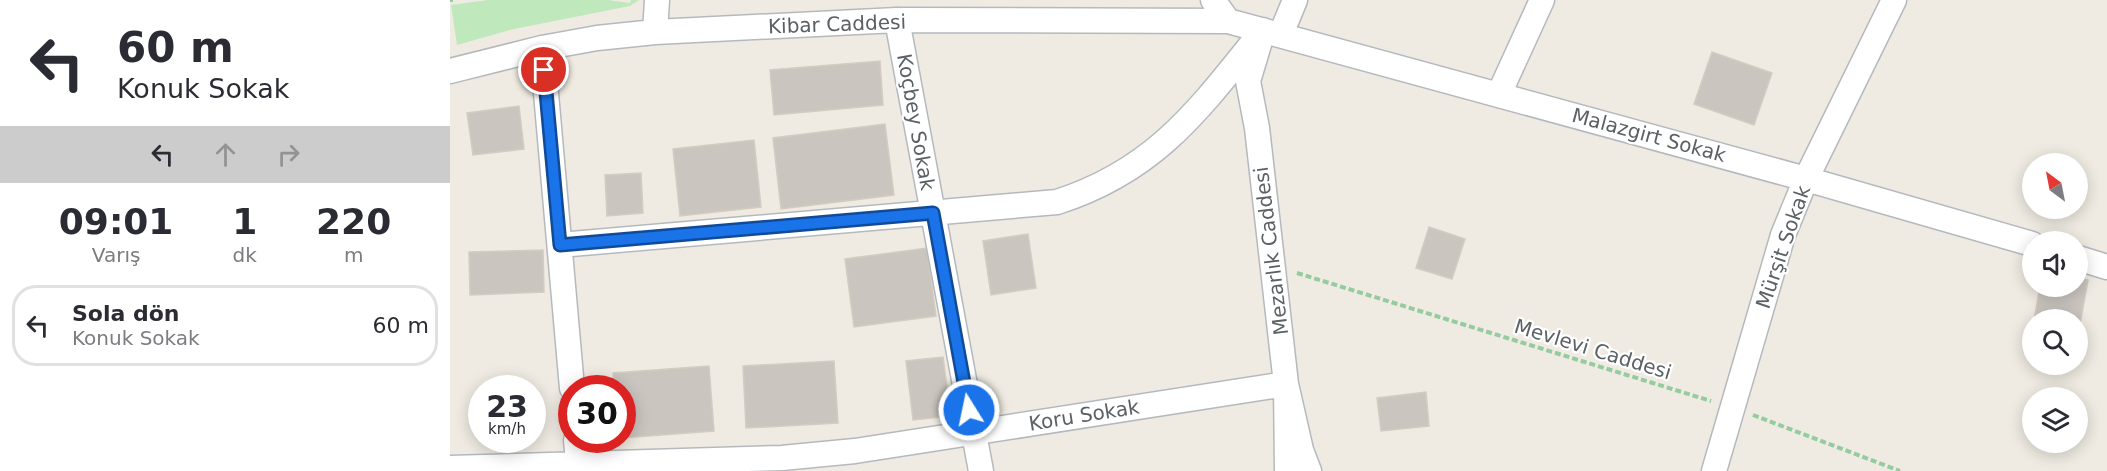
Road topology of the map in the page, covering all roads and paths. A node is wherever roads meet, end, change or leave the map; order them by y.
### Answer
1 (657, 0) edge
2 (1213, 0) edge
3 (1295, 0) edge
4 (1542, 0) edge
5 (1894, 0) edge
6 (897, 20) junction
7 (1228, 21) junction
8 (655, 32) junction
9 (1272, 32) junction
10 (542, 48) junction
11 (450, 71) edge
12 (1499, 94) junction
13 (1806, 178) junction
14 (933, 213) junction
15 (2022, 241) edge
16 (560, 245) junction
17 (2088, 261) edge
18 (1274, 266) junction
19 (2107, 267) edge
20 (571, 375) edge
21 (1286, 384) junction
22 (1734, 408) junction
23 (973, 432) junction
24 (579, 467) edge
25 (450, 468) edge
26 (981, 471) edge
27 (1287, 471) edge
28 (1309, 471) edge
29 (1714, 471) edge
30 (1900, 471) edge

1 - 8 street
2 - 7 street
3 - 9 street
4 - 12 street
5 - 13 street, Mürşit Sokak
6 - 7 street, Kibar Caddesi
6 - 8 street, Kibar Caddesi
6 - 14 street, Koçbey Sokak
7 - 9 street, Kibar Caddesi
8 - 10 street, Kibar Caddesi
9 - 12 street, Malazgirt Sokak
9 - 14 street
9 - 18 street, Mezarlık Caddesi
10 - 11 street, Kibar Caddesi
10 - 16 street
12 - 13 street, Malazgirt Sokak
13 - 15 street, Malazgirt Sokak
13 - 22 street, Mürşit Sokak
14 - 16 street
14 - 23 street, Koçbey Sokak
16 - 20 street
17 - 19 street
18 - 21 street, Mezarlık Caddesi
18 - 22 path, Mevlevi Caddesi
21 - 23 street, Koru Sokak
21 - 27 street
21 - 28 street, Mezarlık Caddesi
22 - 29 street, Mürşit Sokak
22 - 30 path, Mevlevi Caddesi
23 - 24 street, Koru Sokak
23 - 26 street, Koçbey Sokak
24 - 25 street, Koru Sokak

